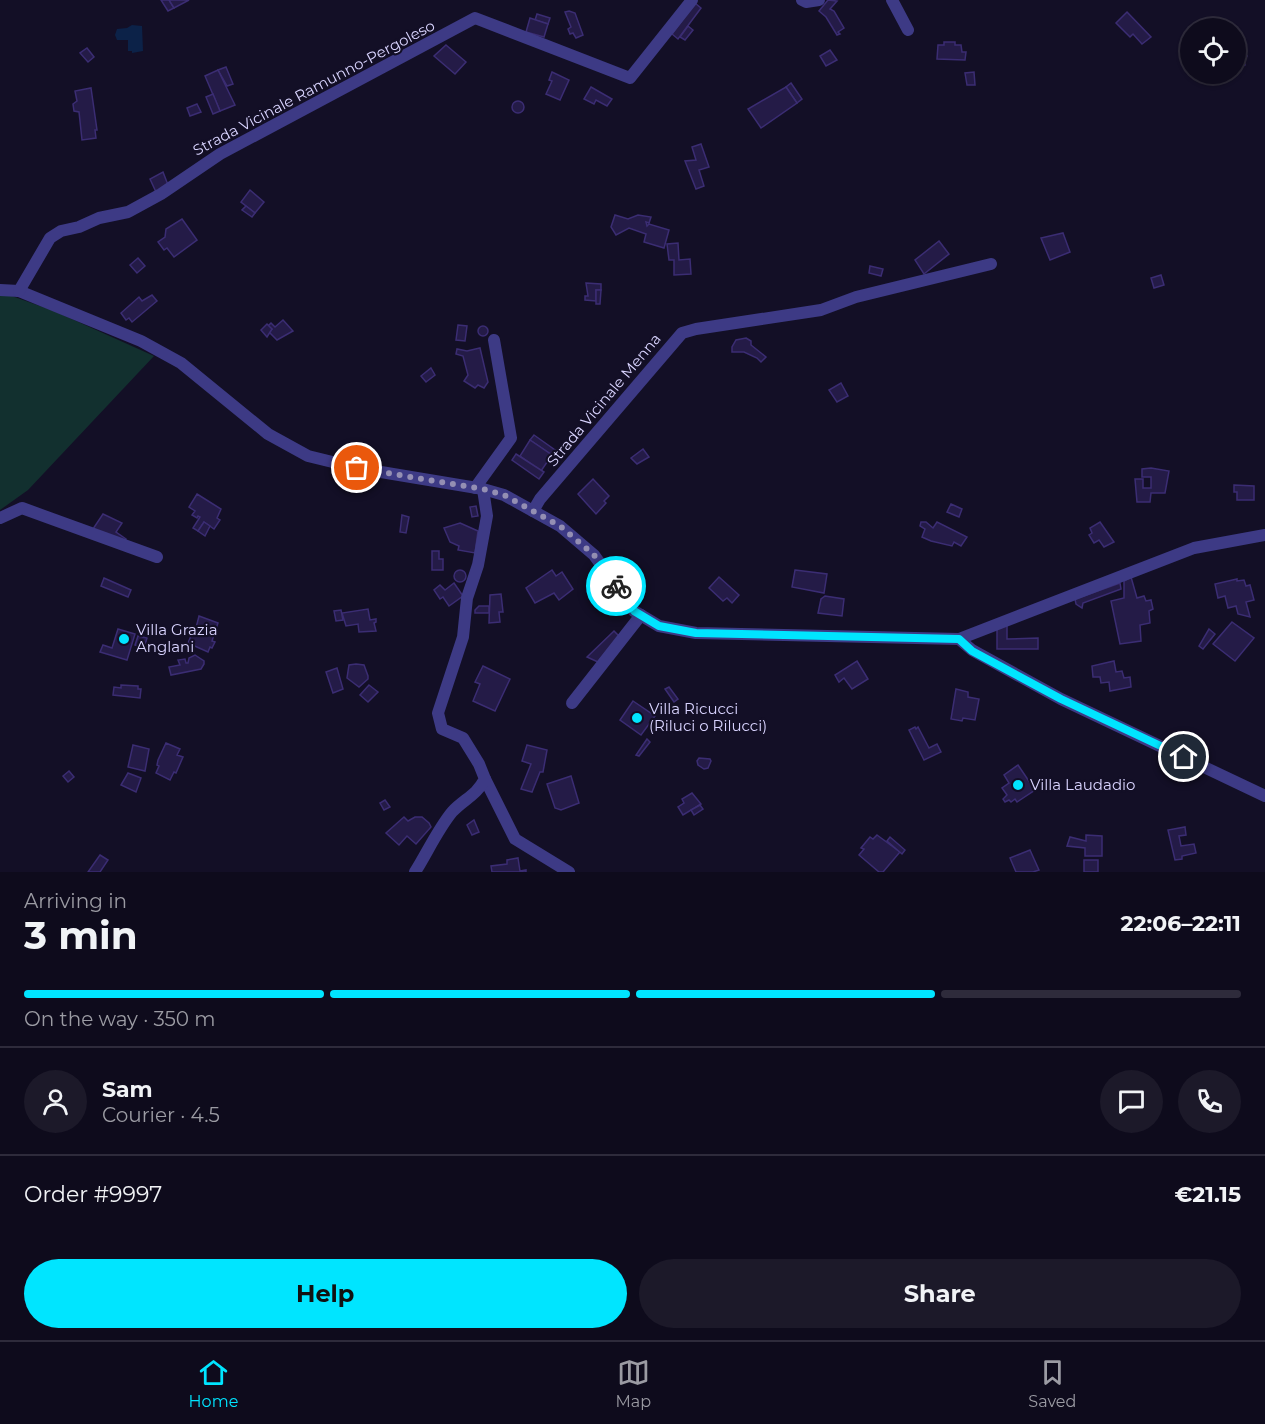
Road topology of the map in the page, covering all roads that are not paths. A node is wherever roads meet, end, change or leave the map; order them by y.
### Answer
1 (692, 0) edge
2 (802, 0) edge
3 (819, 0) edge
4 (892, 0) edge
5 (908, 30) dead end
6 (991, 264) dead end
7 (0, 290) edge
8 (19, 291) junction
9 (494, 340) dead end
10 (479, 488) junction
11 (533, 511) junction
12 (0, 518) edge
13 (1265, 535) edge
14 (157, 557) dead end
15 (641, 615) junction
16 (959, 639) junction
17 (572, 703) dead end
18 (485, 779) junction
19 (1265, 796) edge
20 (415, 872) edge
21 (569, 872) edge

1 - 8 street, Strada Vicinale Ramunno-Pergoleso
2 - 3 street
4 - 5 street
6 - 11 street, Strada Vicinale Menna
7 - 8 street
8 - 10 street
9 - 10 street
10 - 11 street
10 - 18 street
11 - 15 street
12 - 14 street
13 - 16 street
15 - 16 street
15 - 17 street
16 - 19 street
18 - 20 street
18 - 21 street

